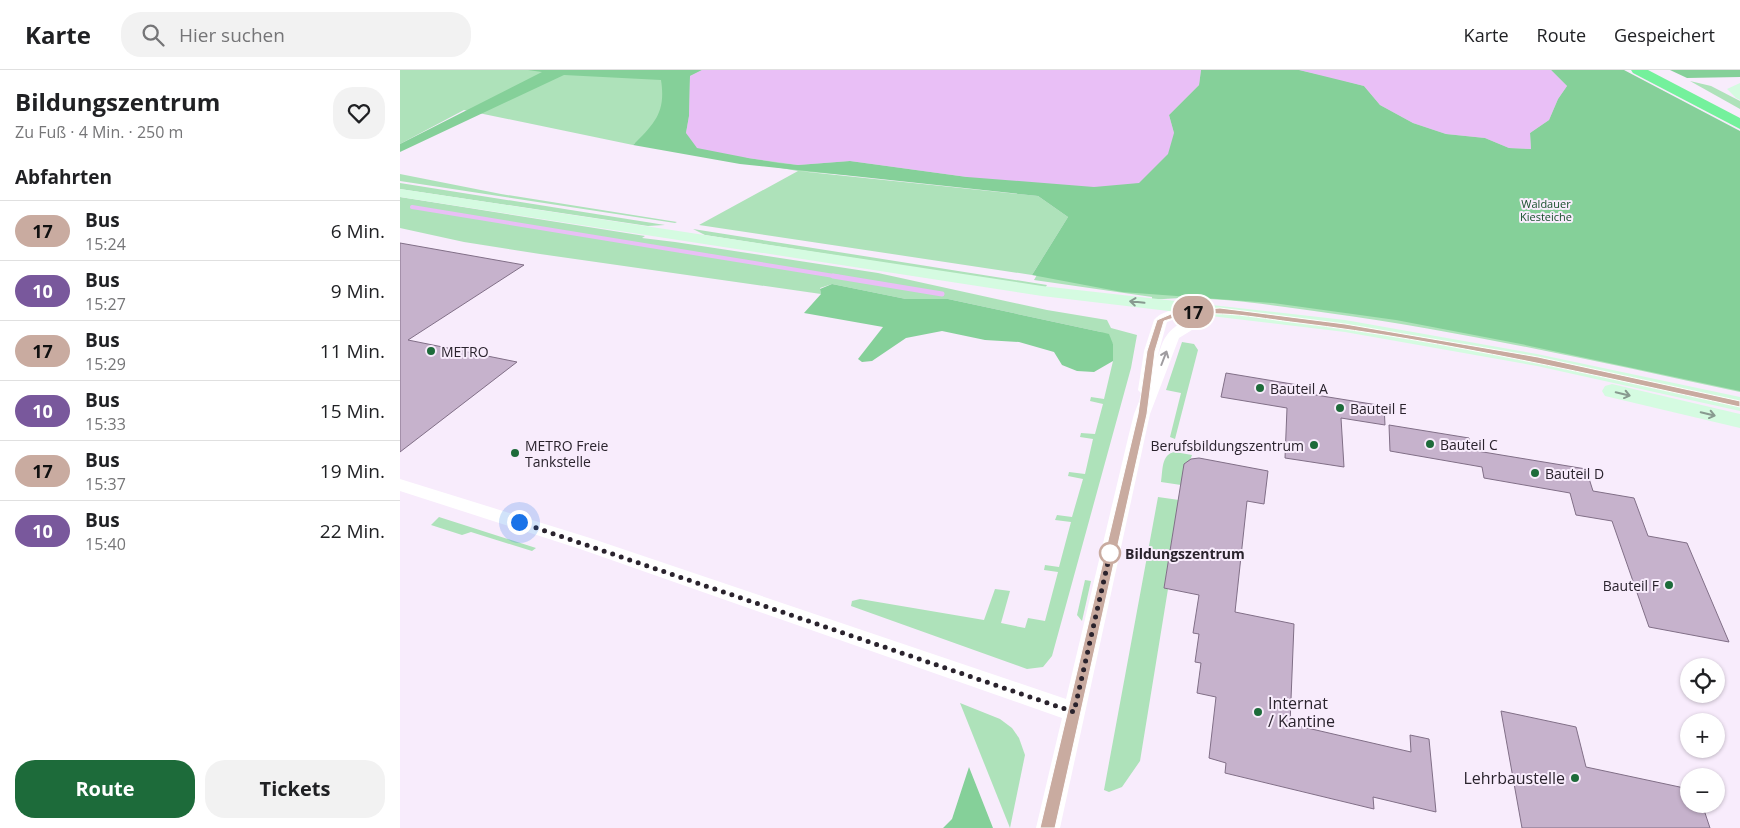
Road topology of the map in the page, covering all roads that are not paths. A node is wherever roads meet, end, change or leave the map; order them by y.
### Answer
1 (1638, 70) edge
2 (1653, 70) edge
3 (1740, 86) edge
4 (1681, 88) junction
5 (1740, 96) edge
6 (1740, 115) edge
7 (1740, 124) edge
8 (400, 193) edge
9 (882, 268) junction
10 (1220, 311) junction
11 (1161, 320) junction
12 (1196, 322) junction
13 (1740, 404) edge
14 (1142, 414) junction
15 (1740, 421) edge
16 (400, 484) edge
17 (1074, 712) junction
18 (1048, 828) edge

1 - 4 highway
2 - 4 highway
3 - 5 main road
4 - 6 highway
4 - 7 highway
8 - 9 main road
10 -> 9 main road
9 - 11 main road
10 - 11 street
10 - 13 main road
11 - 12 main road
11 - 14 street
14 -> 12 street
12 -> 15 main road
14 - 17 street
16 - 17 street
17 - 18 street

